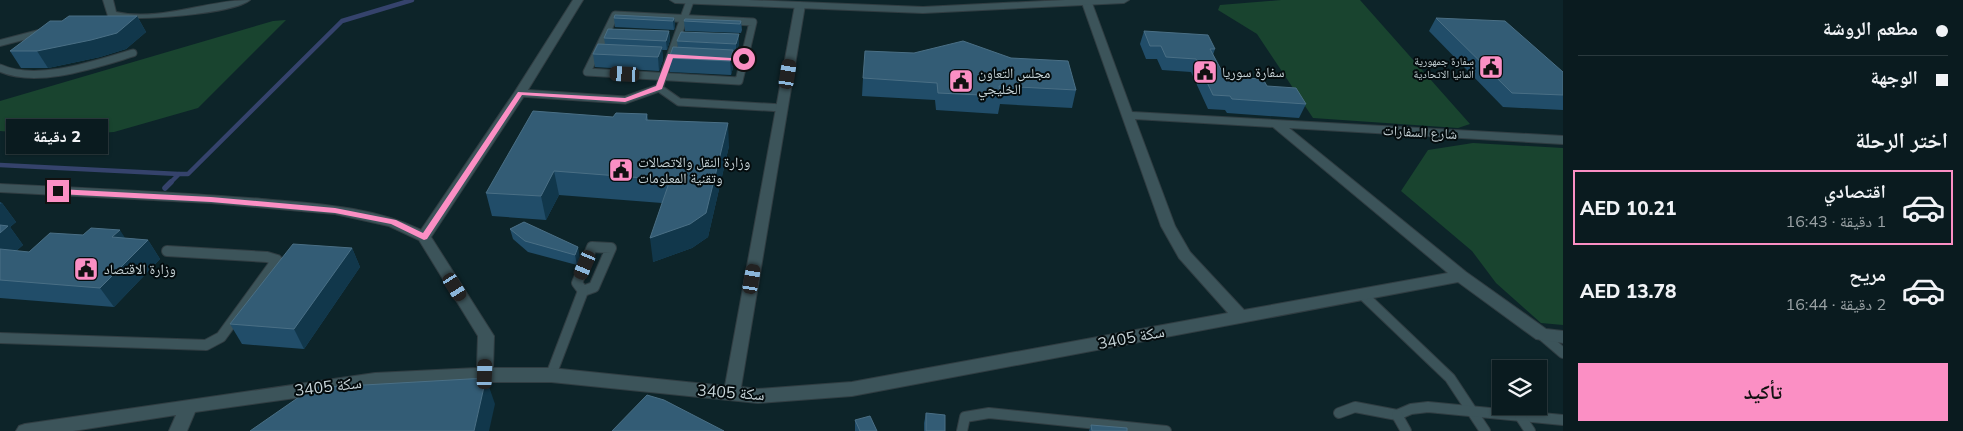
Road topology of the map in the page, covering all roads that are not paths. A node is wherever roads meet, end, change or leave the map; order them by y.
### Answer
1 (108, 0) edge
2 (245, 0) edge
3 (578, 0) edge
4 (675, 0) edge
5 (1124, 0) edge
6 (690, 1) edge
7 (1086, 3) junction
8 (800, 5) junction
9 (684, 18) junction
10 (65, 26) edge
11 (606, 32) junction
12 (615, 33) edge
13 (669, 35) edge
14 (678, 36) junction
15 (686, 36) edge
16 (740, 38) edge
17 (749, 39) junction
18 (0, 43) edge
19 (596, 52) junction
20 (133, 53) dead end
21 (606, 53) edge
22 (661, 55) edge
23 (670, 56) junction
24 (680, 56) edge
25 (735, 59) dead end
26 (744, 59) junction
27 (0, 68) edge
28 (663, 76) junction
29 (659, 88) junction
30 (520, 93) junction
31 (782, 108) junction
32 (1127, 115) junction
33 (1277, 124) junction
34 (1563, 140) edge
35 (0, 188) edge
36 (424, 237) junction
37 (167, 251) dead end
38 (1461, 276) junction
39 (583, 290) dead end
40 (1363, 295) junction
41 (1240, 316) junction
42 (1542, 336) junction
43 (1563, 337) edge
44 (0, 338) edge
45 (1563, 353) edge
46 (485, 374) junction
47 (551, 375) junction
48 (732, 393) junction
49 (189, 406) junction
50 (1471, 410) junction
51 (1339, 413) dead end
52 (1397, 415) junction
53 (1520, 416) junction
54 (1563, 420) edge
55 (25, 431) edge
56 (178, 431) edge
57 (962, 431) edge
58 (1166, 431) edge
59 (1406, 431) edge
60 (1485, 431) edge
61 (1530, 431) edge

1 - 2 street
3 - 30 street
4 - 6 street
5 - 7 street
6 - 8 street
6 - 9 lane
7 - 8 street
7 - 32 street
8 - 31 street
9 - 11 lane
9 - 14 lane
9 - 17 lane
10 - 18 street
11 - 12 lane
11 - 19 lane
13 - 14 lane
14 - 15 lane
14 - 23 lane
16 - 17 lane
17 - 26 lane
19 - 21 lane
19 - 28 lane
20 - 27 lane
22 - 23 lane
23 - 24 lane
23 - 28 lane
25 - 26 lane
26 - 28 lane
28 - 29 lane
29 - 30 lane
29 - 31 lane
30 - 36 street
31 - 48 street
32 - 33 street, شارع السفارات
32 - 41 street
33 - 34 street, شارع السفارات
33 - 38 street
35 - 36 street
36 - 46 street
37 - 44 lane
38 - 40 street, سكة 3405
38 - 42 street
39 - 47 lane
40 - 41 street, سكة 3405
40 - 50 lane
41 - 48 street, سكة 3405
42 - 43 street
42 - 45 lane
46 - 47 street, سكة 3405
46 - 49 street, سكة 3405
47 - 48 street, سكة 3405
49 - 55 street, سكة 3405
49 - 56 street
50 - 52 lane
50 - 53 lane
50 - 60 lane
51 - 52 lane
52 - 59 lane
53 - 54 lane
53 - 61 lane
57 - 58 lane

